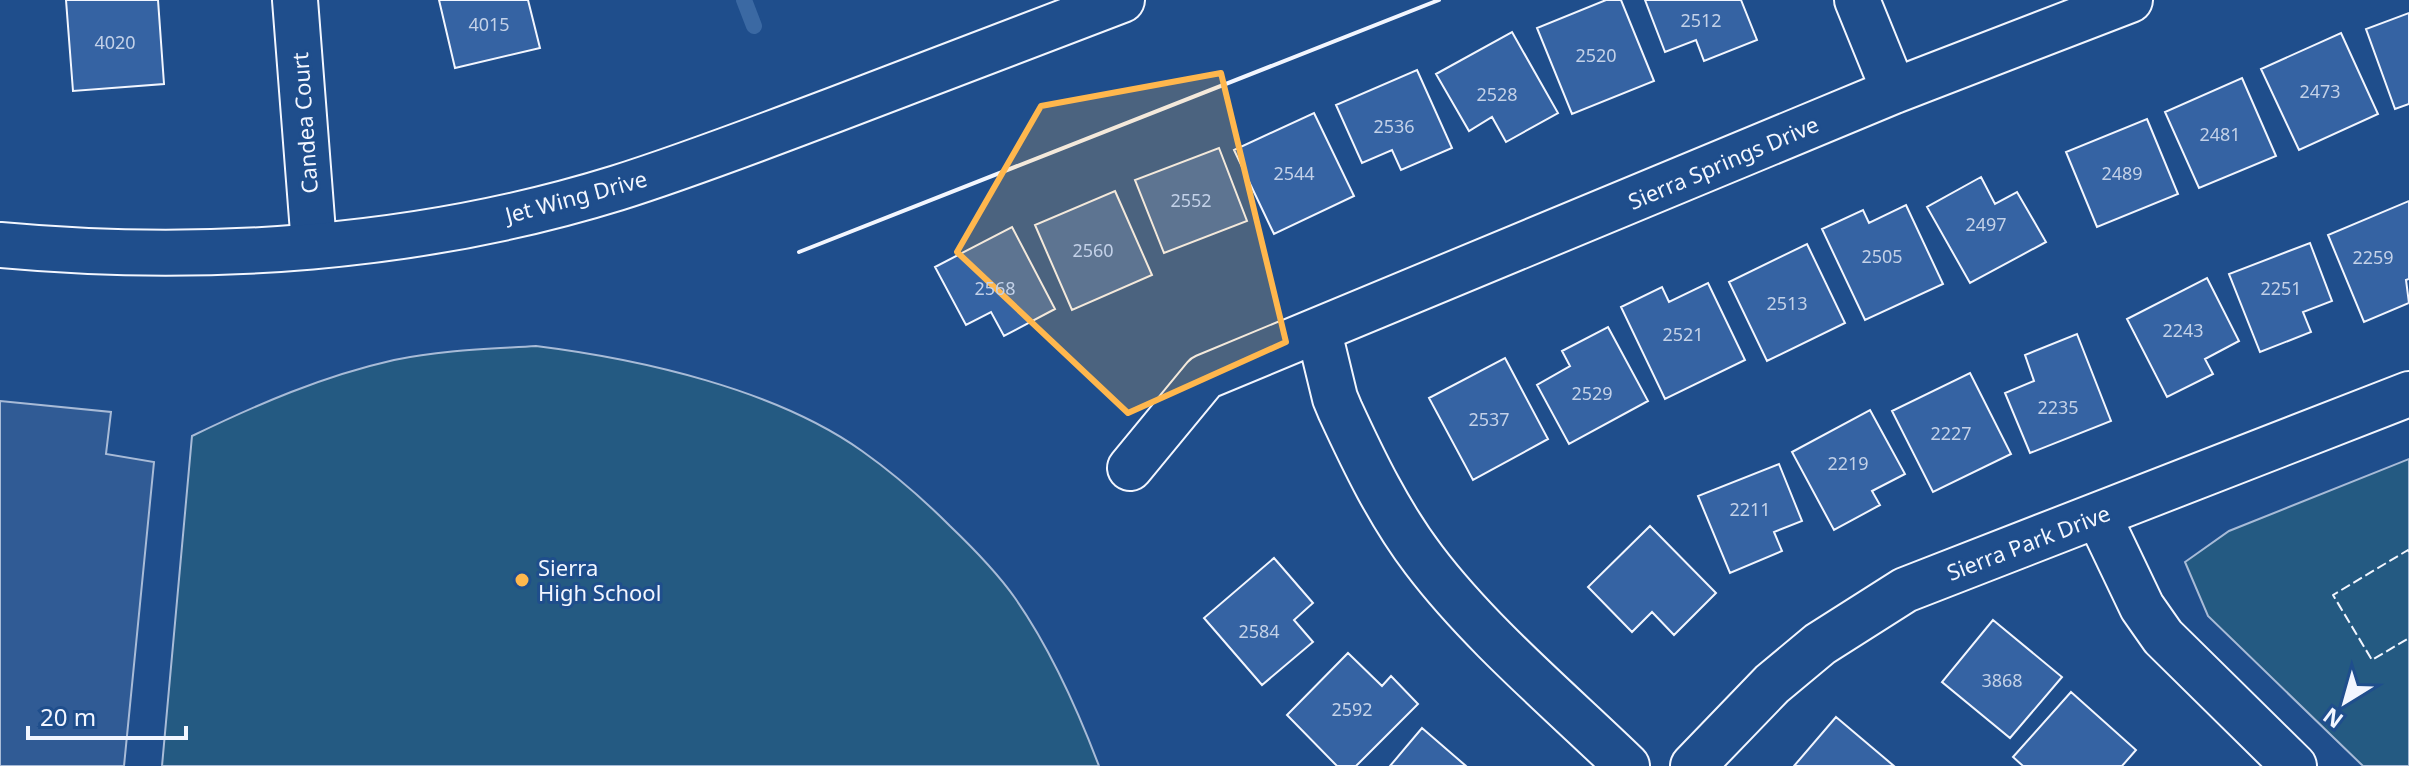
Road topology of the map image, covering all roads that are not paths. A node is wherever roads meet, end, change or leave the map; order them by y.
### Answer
1 (295, 0) edge
2 (1122, 0) edge
3 (1857, 0) edge
4 (2130, 0) edge
5 (1894, 91) junction
6 (0, 245) edge
7 (314, 245) junction
8 (1319, 332) junction
9 (2409, 394) edge
10 (1130, 468) dead end
11 (2098, 515) junction
12 (1627, 766) edge
13 (1693, 766) edge
14 (2294, 766) edge

1 - 7 street, Candea Court
2 - 7 street, Jet Wing Drive
3 - 5 street
4 - 5 street, Sierra Springs Drive
5 - 8 street, Sierra Springs Drive
6 - 7 street, Jet Wing Drive
8 - 10 street, Sierra Springs Drive
8 - 12 street
9 - 11 street, Sierra Park Drive
11 - 13 street, Sierra Park Drive
11 - 14 street

